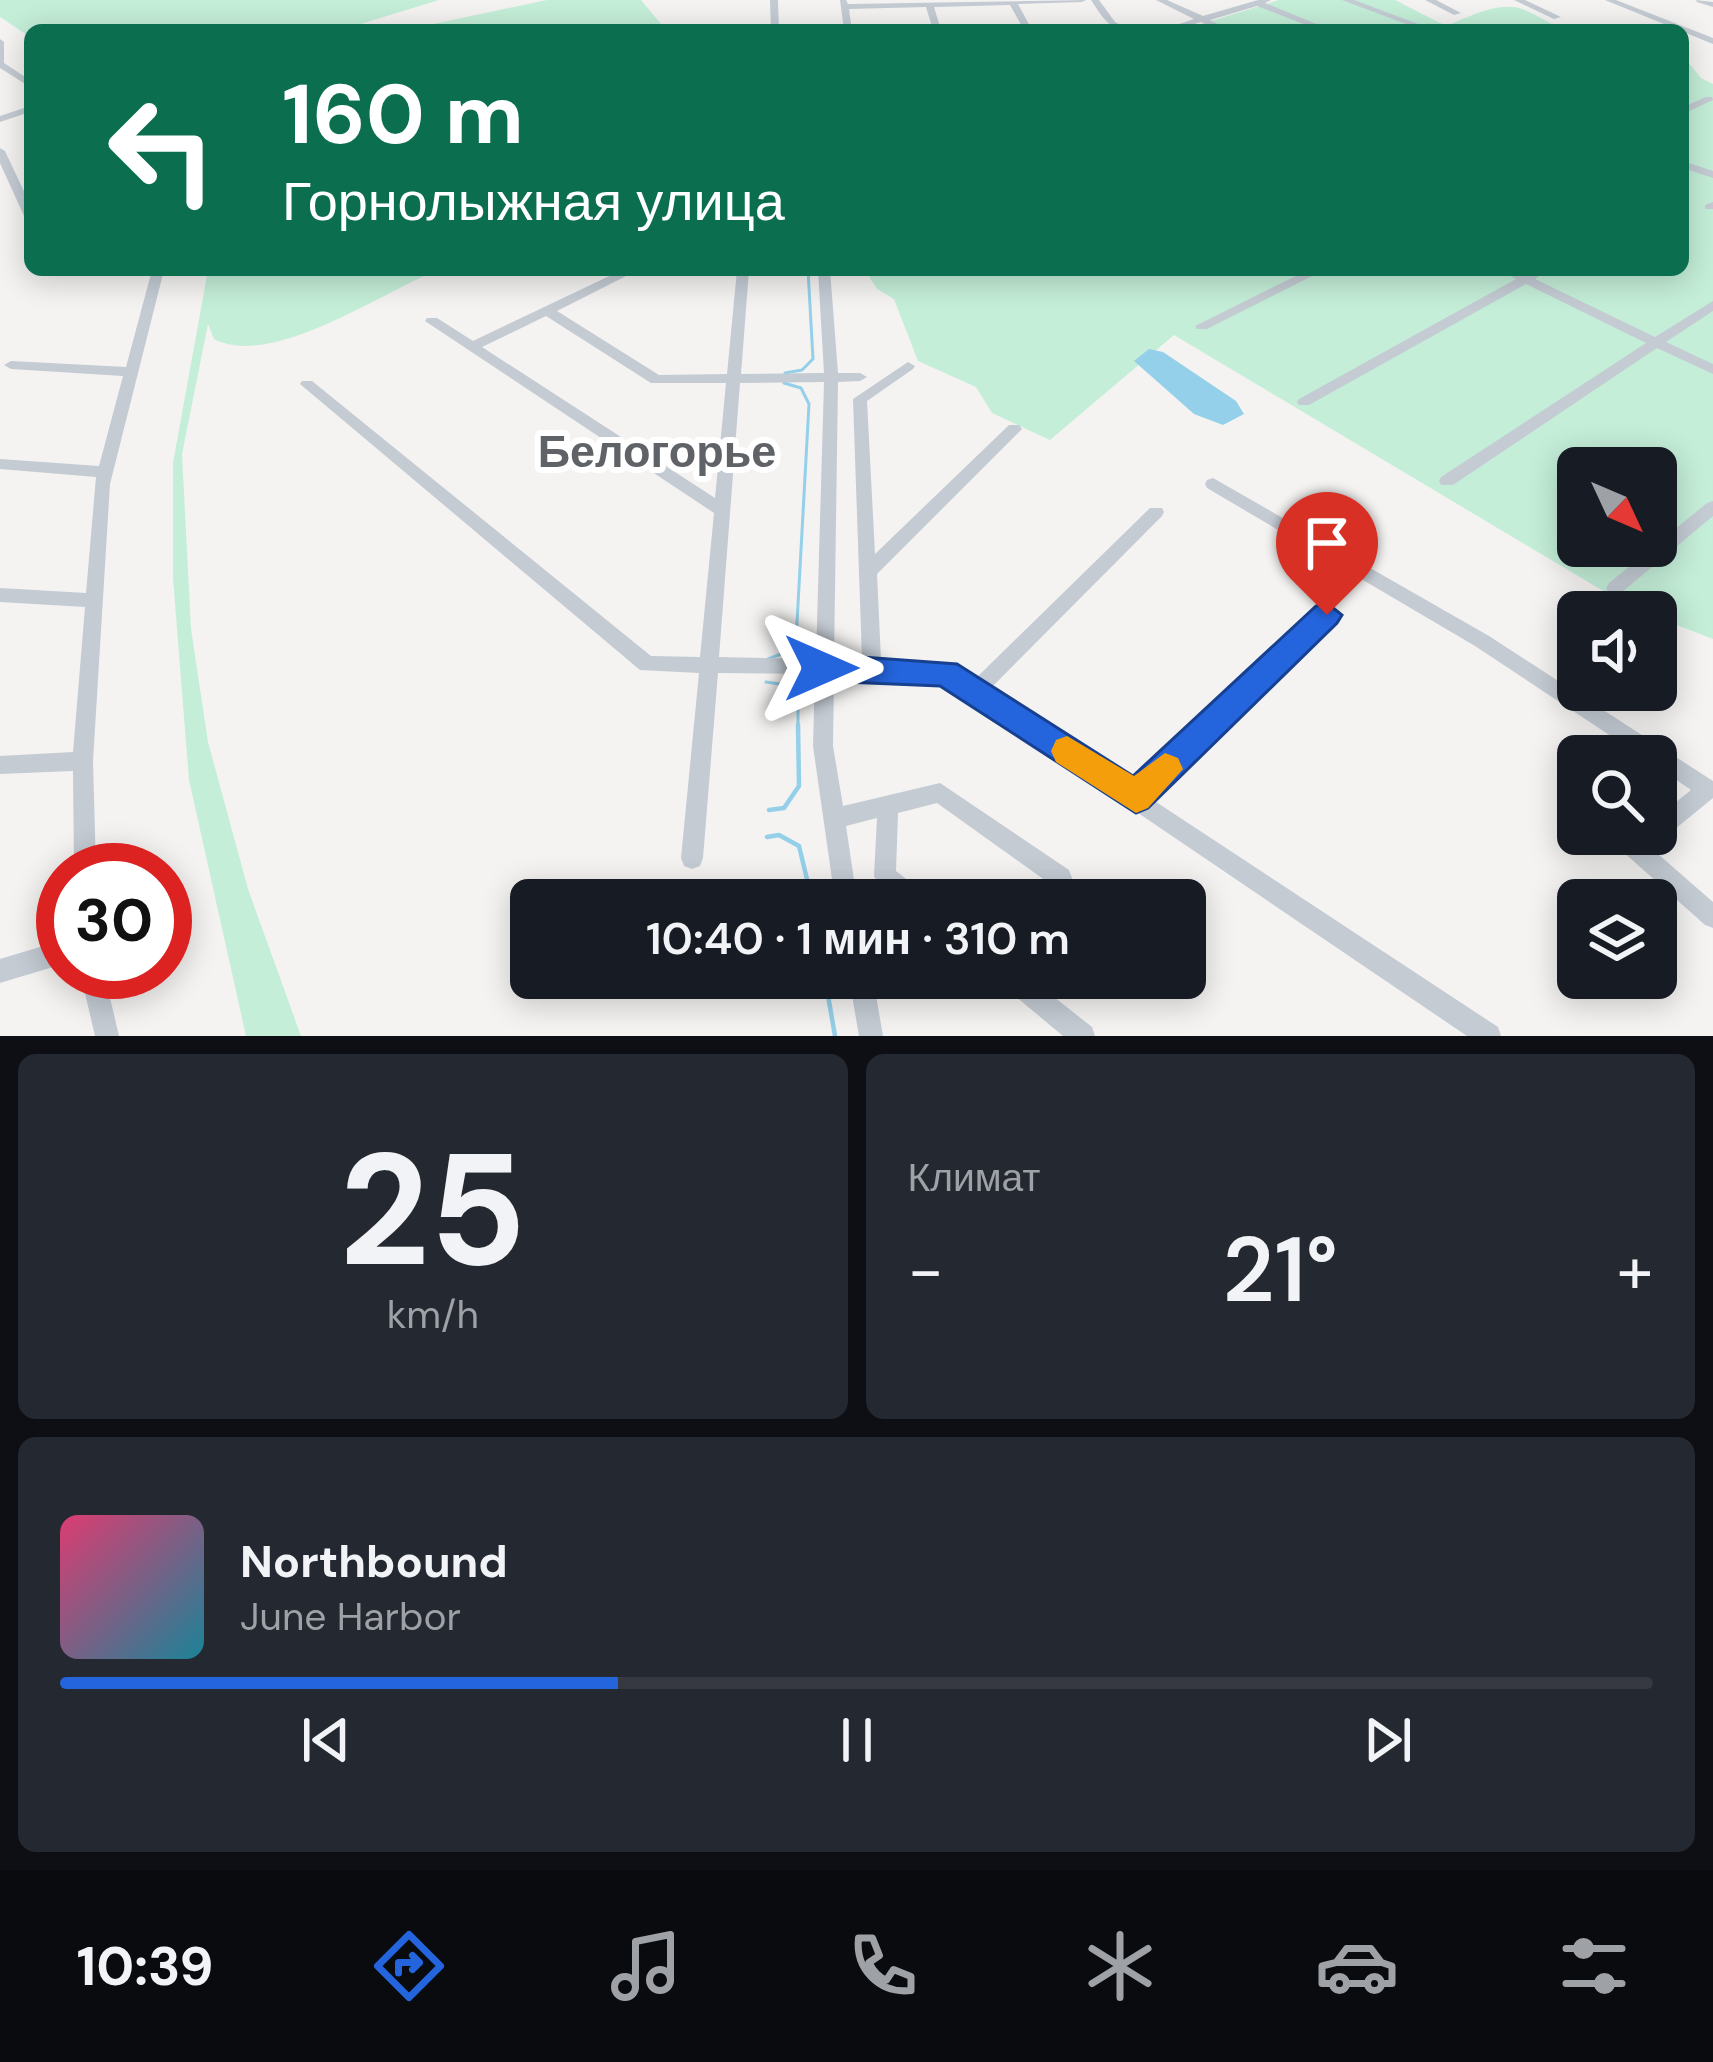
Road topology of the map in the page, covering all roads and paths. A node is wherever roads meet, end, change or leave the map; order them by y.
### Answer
1 (1082, 0) edge
2 (1160, 0) edge
3 (1346, 0) edge
4 (1429, 0) edge
5 (1518, 0) edge
6 (1609, 0) edge
7 (1700, 0) edge
8 (1011, 1) edge
9 (1262, 2) edge
10 (843, 3) edge
11 (929, 4) junction
12 (1713, 5) edge
13 (1457, 13) dead end
14 (1557, 17) dead end
15 (1200, 20) junction
16 (935, 24) edge
17 (1186, 24) edge
18 (1210, 24) edge
19 (1314, 24) edge
20 (1413, 24) edge
21 (1670, 24) edge
22 (0, 42) edge
23 (0, 63) edge
24 (24, 73) edge
25 (16, 75) junction
26 (24, 80) edge
27 (1709, 99) dead end
28 (1689, 108) edge
29 (0, 151) edge
30 (24, 203) edge
31 (157, 276) edge
32 (620, 276) edge
33 (743, 276) edge
34 (824, 276) edge
35 (1306, 276) edge
36 (1519, 276) edge
37 (1531, 276) edge
38 (1525, 279) junction
39 (1713, 305) edge
40 (547, 311) junction
41 (432, 321) dead end
42 (1202, 326) dead end
43 (1656, 343) junction
44 (474, 346) junction
45 (10, 365) dead end
46 (908, 366) dead end
47 (1713, 370) edge
48 (133, 372) junction
49 (831, 377) junction
50 (860, 377) dead end
51 (736, 379) junction
52 (307, 384) dead end
53 (1304, 402) dead end
54 (1014, 429) dead end
55 (0, 464) edge
56 (104, 472) junction
57 (1447, 481) dead end
58 (1213, 484) dead end
59 (1713, 507) edge
60 (722, 510) junction
61 (1156, 512) dead end
62 (868, 572) junction
63 (1615, 588) dead end
64 (0, 595) edge
65 (92, 600) junction
66 (1327, 615) dead end
67 (872, 667) junction
68 (710, 668) junction
69 (821, 668) junction
70 (976, 689) junction
71 (83, 761) junction
72 (0, 765) edge
73 (1709, 786) edge
74 (1136, 797) junction
75 (888, 805) junction
76 (1677, 810) edge
77 (832, 819) junction
78 (85, 843) edge
79 (1656, 855) edge
80 (692, 858) dead end
81 (1061, 878) dead end
82 (843, 879) edge
83 (890, 879) edge
84 (1713, 917) edge
85 (36, 960) edge
86 (0, 971) edge
87 (98, 999) edge
88 (865, 999) edge
89 (1037, 999) edge
90 (107, 1036) edge
91 (872, 1036) edge
92 (1083, 1036) edge
93 (1489, 1036) edge

1 - 8 street
2 - 15 street
3 - 20 street
4 - 13 street
5 - 14 street
6 - 21 street
7 - 12 street
8 - 11 street
9 - 15 street
9 - 19 street
10 - 11 street
11 - 16 street
15 - 17 street
15 - 18 street
22 - 23 street
23 - 25 street
24 - 25 street
25 - 26 street
27 - 28 street
29 - 30 street
31 - 48 street
32 - 40 street
33 - 51 street
34 - 49 street
35 - 42 street
36 - 38 street
37 - 38 street
38 - 43 street
38 - 53 street
39 - 43 street
40 - 44 street
40 - 51 street
41 - 44 street
43 - 47 street
43 - 57 street
44 - 60 street
45 - 48 street
46 - 62 street
48 - 56 street
49 - 50 street
49 - 51 street
49 - 69 street
51 - 60 street
52 - 68 street
54 - 62 street
55 - 56 street
56 - 65 street
58 - 73 street
59 - 63 street
60 - 68 street
61 - 70 street
62 - 67 street
64 - 65 street
65 - 71 street
66 - 74 street
67 - 69 street
67 - 70 street
68 - 69 street
68 - 80 street
69 - 77 street
70 - 74 street
71 - 72 street
71 - 78 street
73 - 76 street
74 - 93 street
75 - 77 street
75 - 81 street
75 - 83 street
77 - 82 street
79 - 84 street
85 - 86 street
87 - 90 street
88 - 91 street
89 - 92 street

